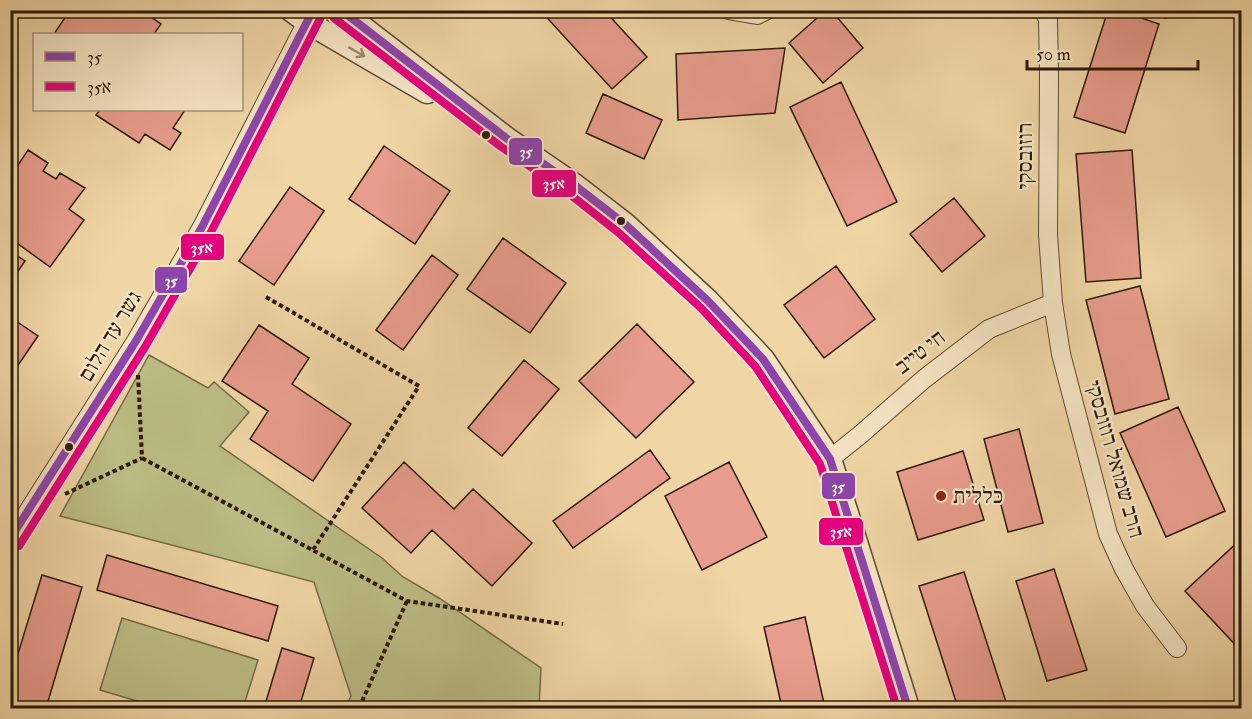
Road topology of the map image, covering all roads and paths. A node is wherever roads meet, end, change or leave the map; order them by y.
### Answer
1 (340, 10) edge
2 (728, 10) edge
3 (767, 10) edge
4 (1044, 10) edge
5 (304, 14) edge
6 (506, 138) junction
7 (266, 297) dead end
8 (1053, 303) junction
9 (136, 341) junction
10 (142, 458) junction
11 (830, 459) junction
12 (31, 509) junction
13 (10, 540) edge
14 (313, 550) junction
15 (407, 601) junction
16 (563, 624) dead end
17 (1177, 648) dead end
18 (359, 708) edge
19 (908, 708) edge

1 - 6 street
2 - 3 street
4 - 8 street, רוזובסקי
5 -> 6 street
5 - 9 street, גשר עד הלום
6 - 11 street
7 - 14 path
8 - 11 street, חי טייב
8 - 17 street, הרב שמואל רוזובסקי
9 - 10 path
9 - 12 street, גשר עד הלום
10 - 12 path
10 - 14 path
11 - 19 street
12 - 13 street, גשר עד הלום
14 - 15 path
15 - 16 path
15 - 18 path

